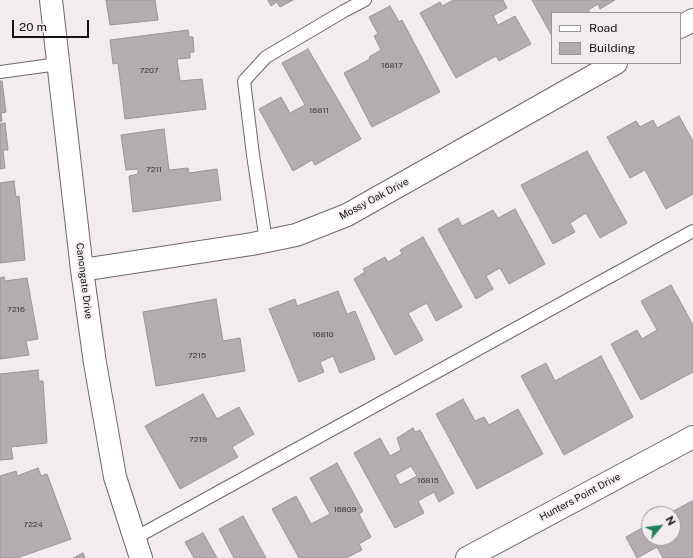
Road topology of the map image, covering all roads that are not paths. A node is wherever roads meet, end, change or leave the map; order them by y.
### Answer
1 (50, 0) edge
2 (365, 0) edge
3 (693, 20) edge
4 (681, 26) edge
5 (58, 64) junction
6 (614, 64) edge
7 (0, 72) edge
8 (693, 231) edge
9 (266, 242) junction
10 (82, 270) junction
11 (693, 437) edge
12 (138, 548) edge
13 (468, 558) edge

1 - 5 street, Canongate Drive
2 - 9 lane
3 - 4 street
5 - 7 lane
5 - 10 street, Canongate Drive
6 - 9 street, Mossy Oak Drive
8 - 12 lane
9 - 10 street, Mossy Oak Drive
10 - 12 street, Canongate Drive
11 - 13 street, Hunters Point Drive

